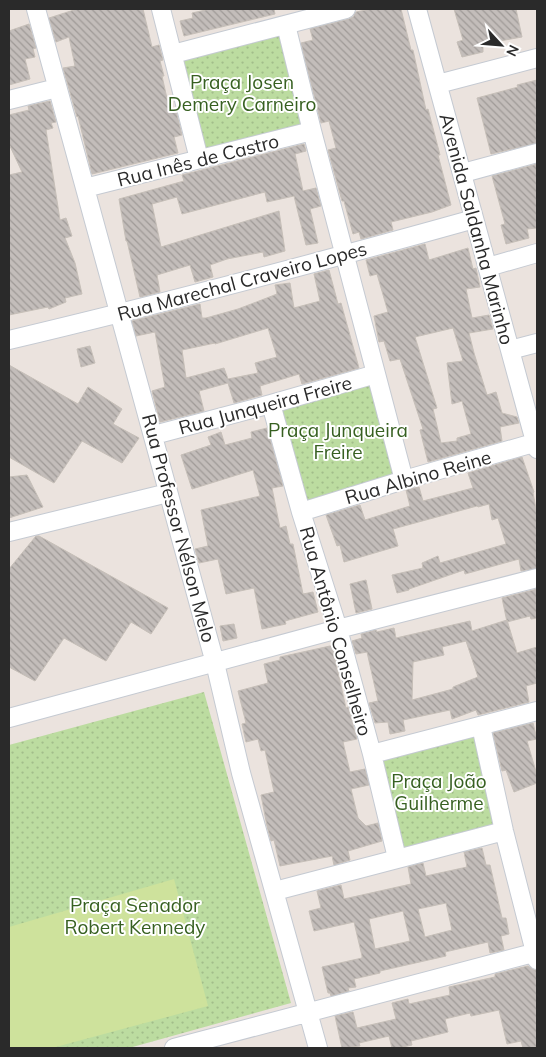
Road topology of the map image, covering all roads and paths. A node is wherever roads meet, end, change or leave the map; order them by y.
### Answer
1 (36, 9) edge
2 (161, 9) edge
3 (346, 9) edge
4 (417, 9) edge
5 (286, 25) junction
6 (173, 54) junction
7 (537, 58) edge
8 (438, 84) junction
9 (57, 88) junction
10 (9, 100) edge
11 (312, 131) junction
12 (537, 153) edge
13 (200, 159) junction
14 (463, 173) junction
15 (85, 188) junction
16 (474, 218) junction
17 (537, 253) edge
18 (345, 255) junction
19 (488, 267) junction
20 (120, 314) junction
21 (9, 340) edge
22 (524, 347) edge
23 (376, 374) junction
24 (272, 404) junction
25 (154, 435) junction
26 (537, 445) edge
27 (404, 480) junction
28 (168, 493) junction
29 (301, 512) junction
30 (9, 532) edge
31 (537, 578) edge
32 (338, 629) junction
33 (215, 663) junction
34 (537, 712) edge
35 (9, 718) edge
36 (481, 726) junction
37 (372, 754) junction
38 (504, 831) junction
39 (397, 858) junction
40 (275, 891) junction
41 (537, 955) edge
42 (309, 1013) junction
43 (183, 1047) edge
44 (318, 1048) edge

1 - 9 street, Rua Professor Nélson Melo
2 - 6 street
3 - 5 street
4 - 8 street, Avenida Saldanha Marinho
5 - 6 street
5 - 11 street
6 - 13 street
7 - 8 street
8 - 14 street, Avenida Saldanha Marinho
9 - 10 street
9 - 15 street, Rua Professor Nélson Melo
11 - 13 street, Rua Inês de Castro
11 - 18 street
12 - 14 street
13 - 15 street, Rua Inês de Castro
14 - 16 street, Avenida Saldanha Marinho
15 - 20 street, Rua Professor Nélson Melo
16 - 18 street, Rua Marechal Craveiro Lopes
16 - 19 street, Avenida Saldanha Marinho
17 - 19 street
18 - 20 street, Rua Marechal Craveiro Lopes
18 - 23 street
19 - 22 street, Avenida Saldanha Marinho
20 - 21 street, Rua Marechal Craveiro Lopes
20 - 25 street, Rua Professor Nélson Melo
22 - 26 street, Avenida Saldanha Marinho
23 - 24 street, Rua Junqueira Freire
23 - 27 street
24 - 25 street, Rua Junqueira Freire
24 - 29 street, Rua Antônio Conselheiro
25 - 28 street, Rua Professor Nélson Melo
26 - 27 street, Rua Albino Reine
27 - 29 street, Rua Albino Reine
28 - 30 street
28 - 33 street, Rua Professor Nélson Melo
29 - 32 street, Rua Antônio Conselheiro
31 - 32 street
32 - 33 street
32 - 37 street, Rua Antônio Conselheiro
33 - 35 street
33 - 40 street, Rua Professor Nélson Melo
34 - 36 street
36 - 37 street
36 - 38 street
37 - 39 street, Rua Antônio Conselheiro
38 - 39 street
38 - 41 street
39 - 40 street
40 - 42 street, Rua Professor Nélson Melo
41 - 42 street
42 - 43 street
42 - 44 street, Rua Professor Nélson Melo

